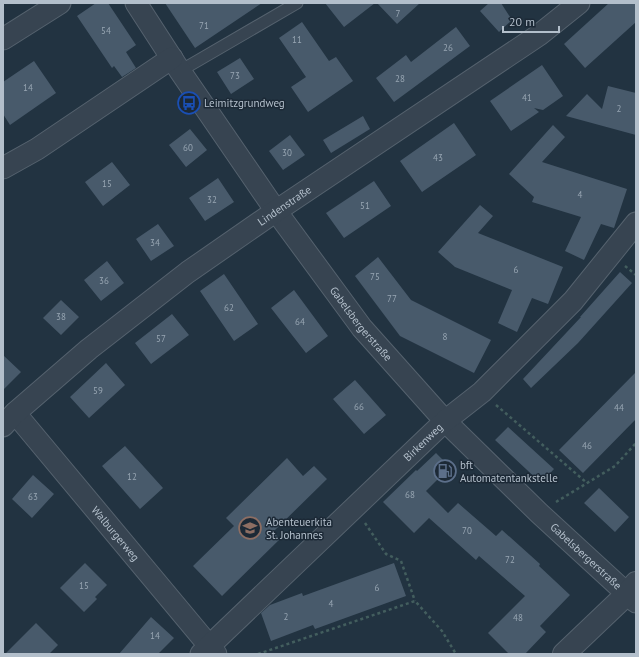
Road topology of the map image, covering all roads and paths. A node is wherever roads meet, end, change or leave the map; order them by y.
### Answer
1 (60, 3) edge
2 (136, 3) edge
3 (297, 3) edge
4 (579, 3) edge
5 (3, 39) edge
6 (176, 64) junction
7 (3, 168) edge
8 (276, 211) junction
9 (636, 223) edge
10 (482, 392) junction
11 (9, 419) edge
12 (445, 421) junction
13 (636, 443) edge
14 (587, 483) junction
15 (354, 506) junction
16 (539, 512) junction
17 (633, 593) edge
18 (415, 601) junction
19 (208, 651) edge
20 (258, 654) edge
21 (456, 654) edge
22 (564, 654) edge

1 - 5 street
2 - 6 street, Gabelsbergerstraße
3 - 6 lane
4 - 8 street, Lindenstraße
6 - 7 street
6 - 8 street, Gabelsbergerstraße
8 - 11 street, Lindenstraße
8 - 12 street, Gabelsbergerstraße
9 - 10 street, Birkenweg
10 - 12 street, Birkenweg
10 - 14 path
11 - 19 street, Walburgerweg
12 - 15 street, Birkenweg
12 - 16 street, Gabelsbergerstraße
13 - 14 path
14 - 16 path
15 - 18 path
15 - 19 street, Birkenweg
16 - 17 street, Gabelsbergerstraße
17 - 22 street
18 - 20 path
18 - 21 path

